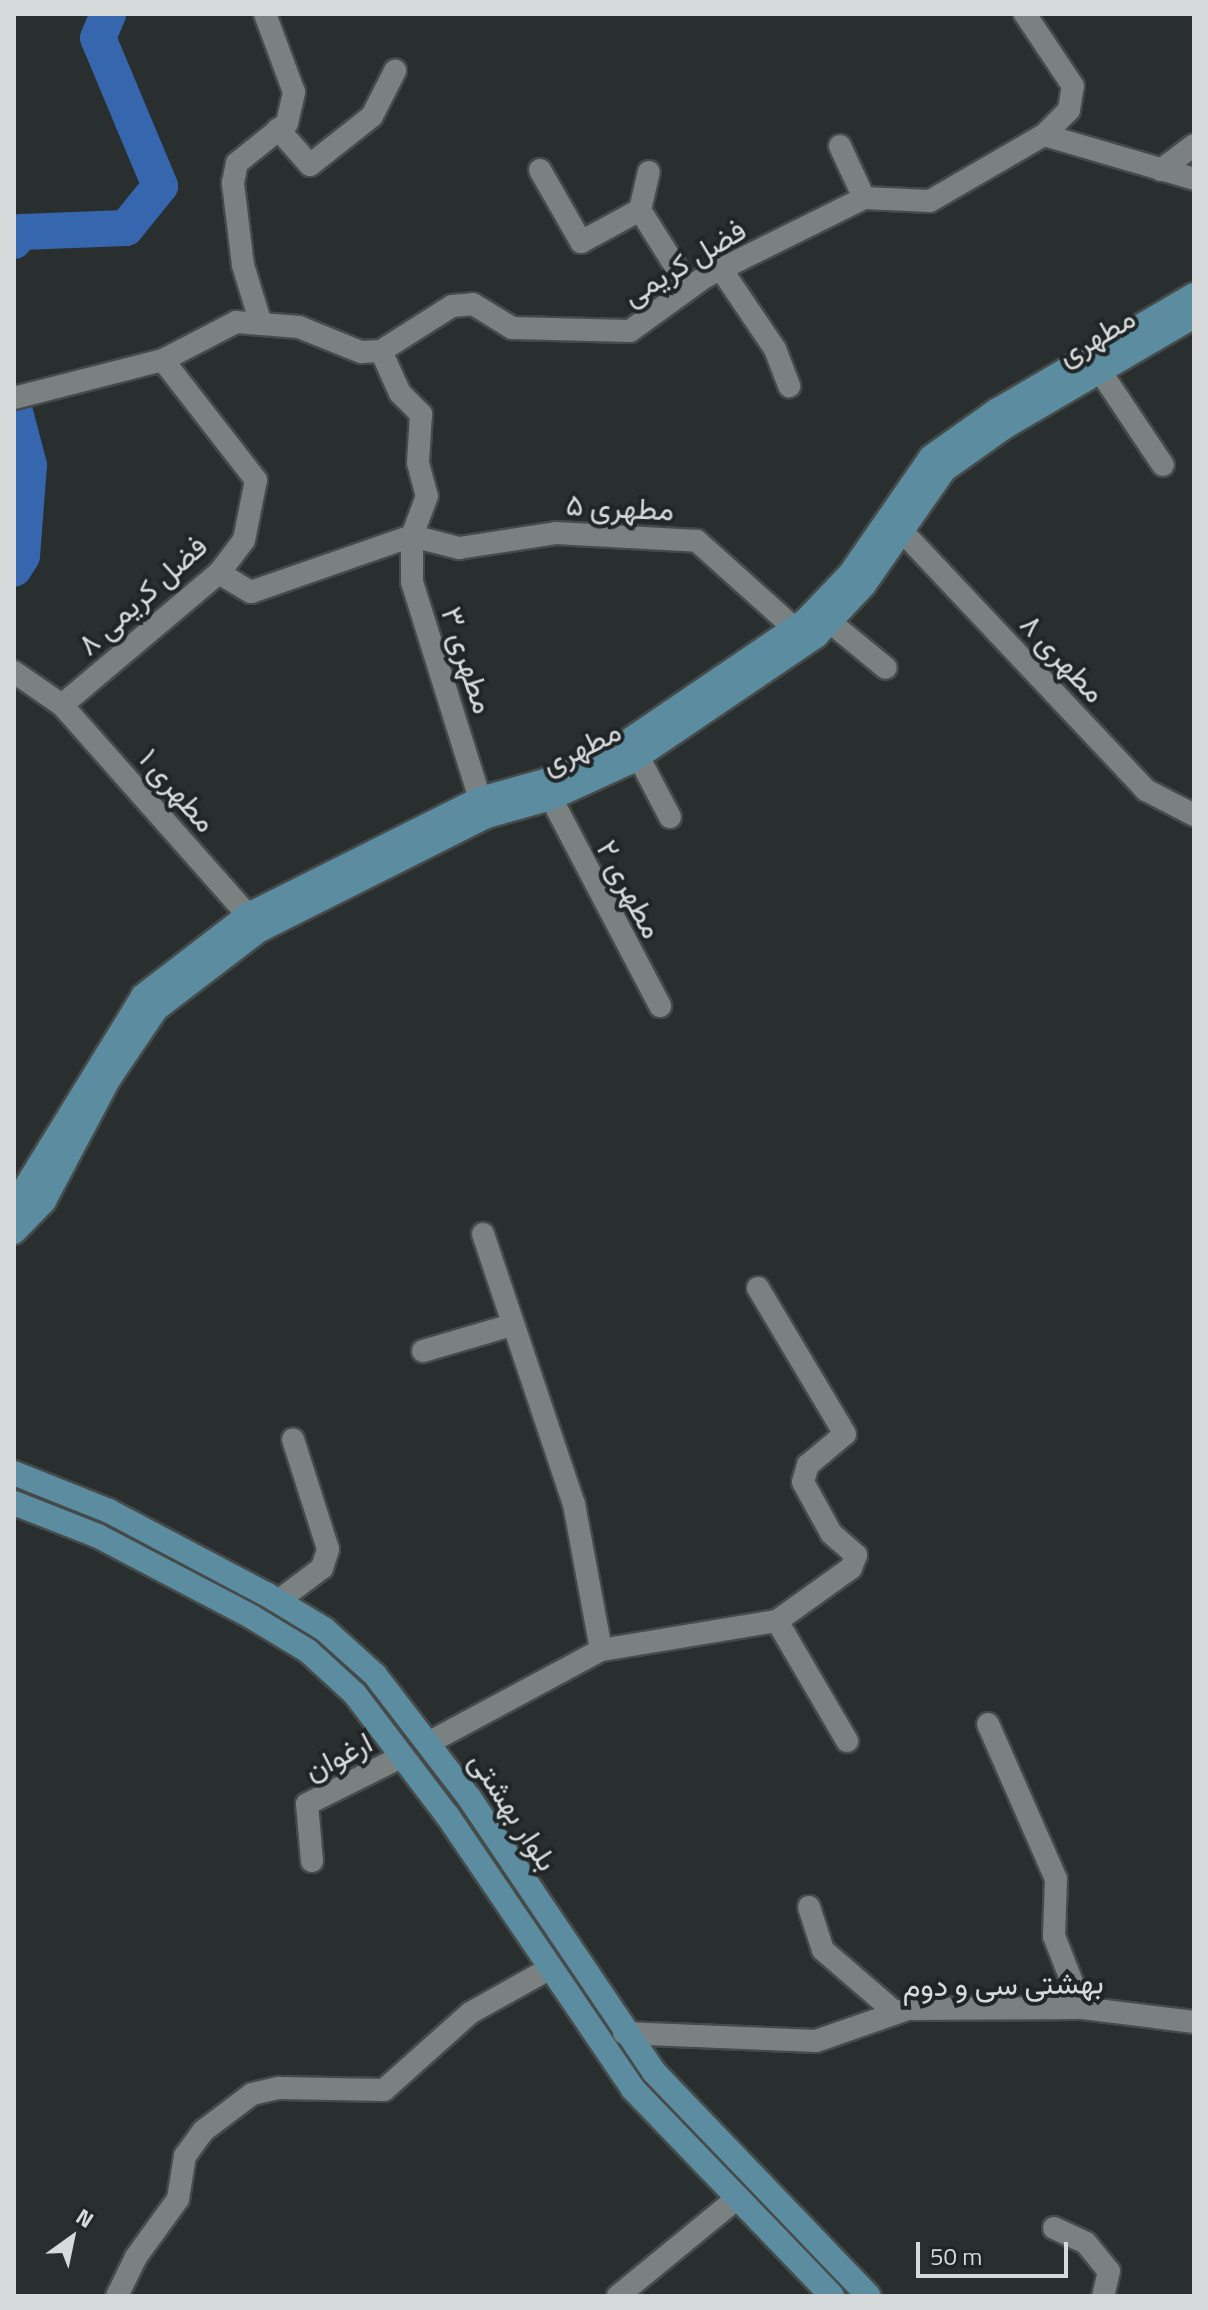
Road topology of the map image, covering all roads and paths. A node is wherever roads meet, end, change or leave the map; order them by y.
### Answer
1 (265, 14) edge
2 (1025, 14) edge
3 (395, 71) dead end
4 (278, 129) junction
5 (1044, 135) junction
6 (1194, 145) edge
7 (840, 146) dead end
8 (540, 170) dead end
9 (1161, 170) junction
10 (649, 172) dead end
11 (1194, 179) edge
12 (864, 198) junction
13 (640, 210) junction
14 (721, 269) junction
15 (689, 288) junction
16 (1194, 295) edge
17 (1194, 316) edge
18 (261, 324) junction
19 (381, 351) junction
20 (163, 360) junction
21 (1100, 371) junction
22 (789, 386) dead end
23 (22, 397) edge
24 (1163, 465) dead end
25 (899, 528) junction
26 (412, 536) junction
27 (219, 573) junction
28 (830, 622) junction
29 (794, 628) junction
30 (886, 668) dead end
31 (14, 672) edge
32 (62, 705) junction
33 (638, 756) junction
34 (551, 798) junction
35 (480, 799) junction
36 (1194, 815) edge
37 (670, 817) dead end
38 (248, 915) junction
39 (660, 1006) dead end
40 (14, 1206) edge
41 (14, 1232) edge
42 (483, 1234) dead end
43 (758, 1288) dead end
44 (512, 1325) junction
45 (423, 1351) dead end
46 (293, 1439) dead end
47 (14, 1473) edge
48 (14, 1503) edge
49 (278, 1601) junction
50 (777, 1621) junction
51 (601, 1650) junction
52 (988, 1724) dead end
53 (847, 1741) dead end
54 (430, 1742) junction
55 (403, 1756) junction
56 (312, 1861) dead end
57 (809, 1907) dead end
58 (547, 1970) junction
59 (1082, 2008) junction
60 (896, 2013) junction
61 (1194, 2022) edge
62 (624, 2033) junction
63 (736, 2199) junction
64 (1054, 2228) dead end
65 (117, 2296) edge
66 (618, 2296) edge
67 (832, 2296) edge
68 (869, 2296) edge
69 (1103, 2296) edge

1 - 4 street
2 - 5 street, فضل کریمی
3 - 4 street
4 - 18 street
5 - 9 street
5 - 12 street, فضل کریمی
6 - 9 street
7 - 12 street
8 - 13 street
9 - 11 street
10 - 13 street
12 - 14 street, فضل کریمی
13 - 15 street
14 - 15 street, فضل کریمی
14 - 22 street
15 - 19 street, فضل کریمی
16 - 29 main road, مطهری
17 - 21 main road, مطهری
18 - 19 street
18 - 20 street
19 - 26 street
20 - 23 street
20 - 27 street, فضل کریمی ۸
21 - 24 street
21 - 25 main road, مطهری
25 - 28 main road, مطهری
25 - 36 street, مطهری ۸
26 - 27 street
26 - 29 street, مطهری ۵
26 - 35 street, مطهری ۳
27 - 32 street, فضل کریمی ۸
28 - 30 street
28 - 33 main road, مطهری
29 - 35 main road, مطهری
31 - 32 street, مطهری ۱
32 - 38 street, مطهری ۱
33 - 34 main road, مطهری
33 - 37 street
34 - 39 street, مطهری ۲
34 - 41 main road, مطهری
35 - 38 main road, مطهری
38 - 40 main road, مطهری
42 - 44 street
43 - 50 street
44 - 45 street
44 - 51 street
46 - 49 street
47 - 49 main road, بلوار بهشتی
48 - 55 main road, بلوار بهشتی
49 - 54 main road, بلوار بهشتی
50 - 51 street
50 - 53 street
51 - 54 street
52 - 59 street
54 - 62 main road, بلوار بهشتی
55 - 56 street, ارغوان
55 - 58 main road, بلوار بهشتی
57 - 60 street
58 - 63 main road, بلوار بهشتی
58 - 65 street
59 - 60 street, بهشتی سی و دوم
59 - 61 street, بهشتی سی و دوم
60 - 62 street, بهشتی سی و دوم
62 - 68 main road, بلوار بهشتی
63 - 66 street
63 - 67 main road, بلوار بهشتی
64 - 69 street

